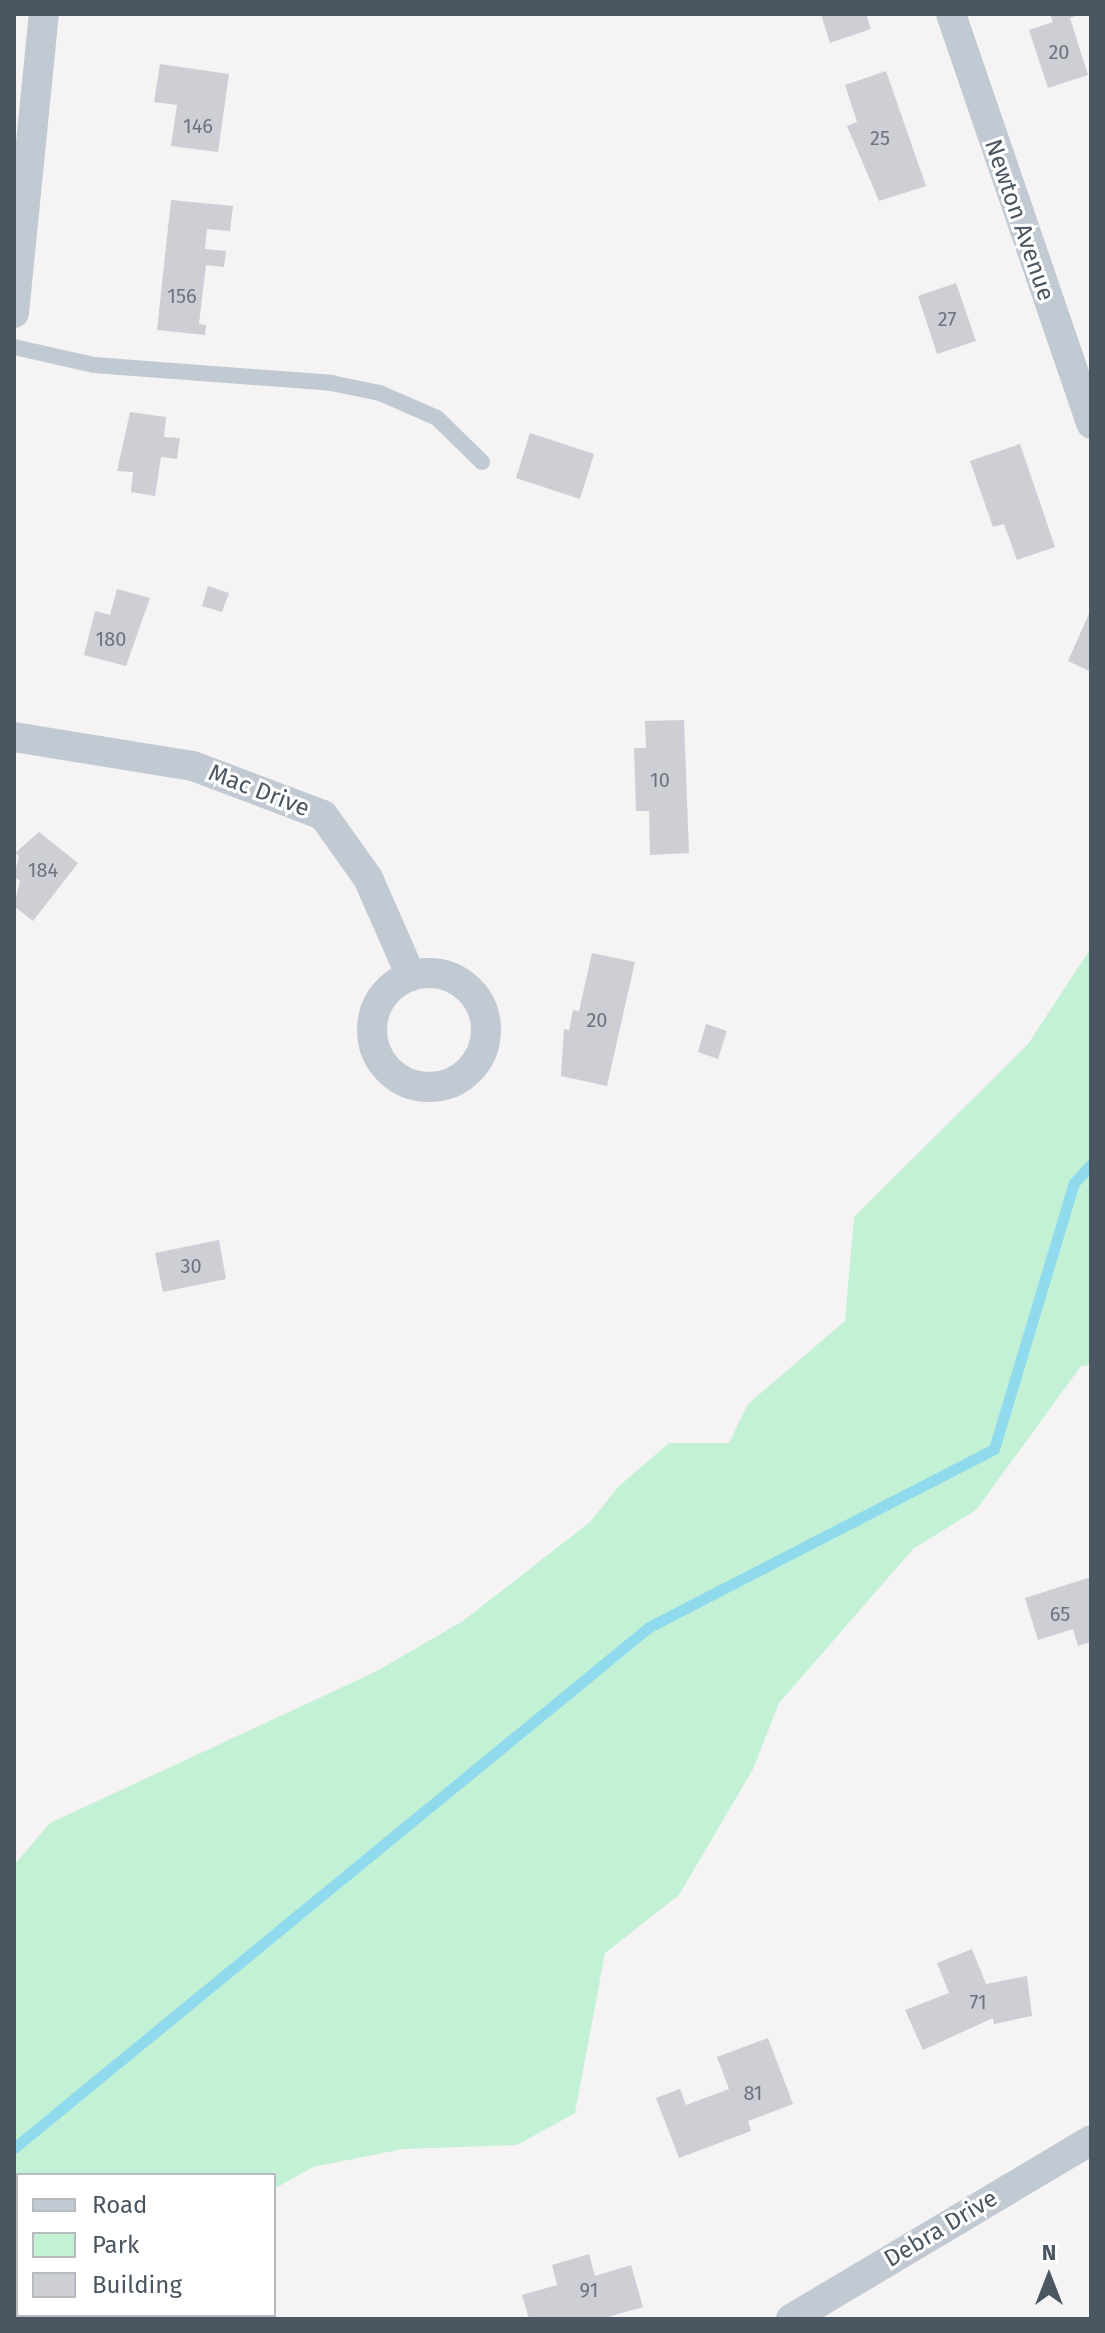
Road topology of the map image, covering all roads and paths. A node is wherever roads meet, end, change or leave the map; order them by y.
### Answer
1 (44, 14) edge
2 (951, 14) edge
3 (21, 180) edge
4 (14, 313) edge
5 (14, 347) edge
6 (1091, 424) edge
7 (482, 462) dead end
8 (14, 737) edge
9 (411, 976) dead end
10 (1091, 2140) edge
11 (791, 2319) edge

1 - 3 street
2 - 6 street, Newton Avenue
3 - 4 street
5 - 7 lane
8 - 9 street, Mac Drive
10 - 11 street, Debra Drive

